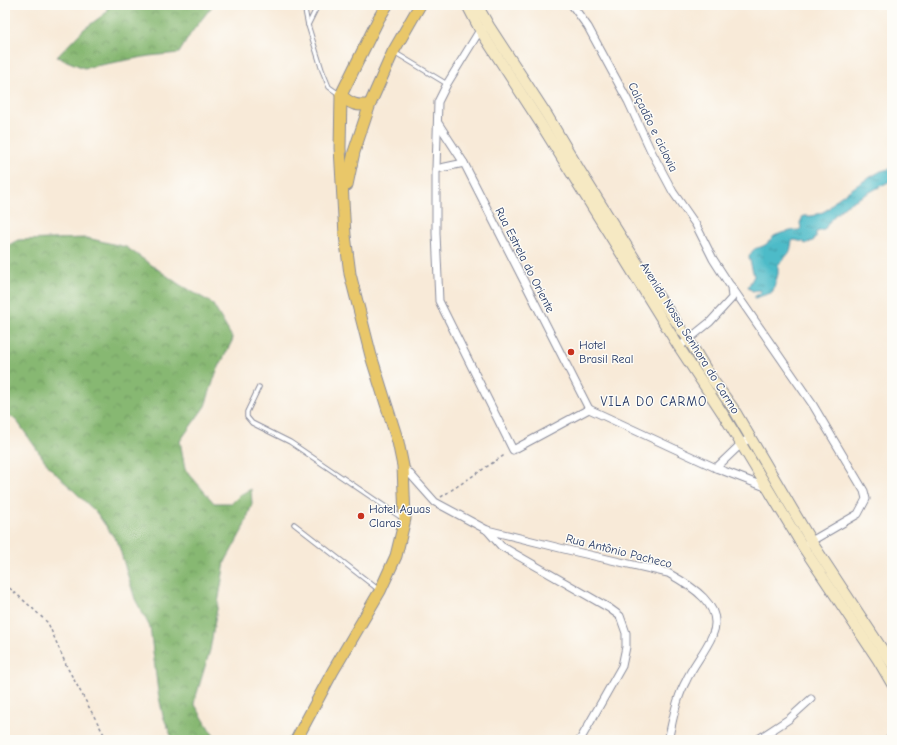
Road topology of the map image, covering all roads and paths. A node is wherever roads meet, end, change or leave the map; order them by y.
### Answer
1 (304, 5) edge
2 (318, 5) edge
3 (387, 5) edge
4 (420, 5) edge
5 (467, 5) edge
6 (477, 5) edge
7 (572, 5) edge
8 (308, 25) junction
9 (484, 28) junction
10 (393, 52) junction
11 (447, 84) junction
12 (341, 96) junction
13 (370, 104) junction
14 (438, 122) junction
15 (464, 163) junction
16 (436, 169) junction
17 (344, 202) junction
18 (713, 259) junction
19 (653, 296) junction
20 (688, 339) junction
21 (679, 347) junction
22 (708, 382) junction
23 (259, 387) dead end
24 (589, 409) junction
25 (750, 438) junction
26 (741, 444) junction
27 (513, 450) junction
28 (403, 466) junction
29 (716, 468) junction
30 (778, 483) junction
31 (768, 488) junction
32 (435, 502) junction
33 (404, 519) junction
34 (294, 524) dead end
35 (487, 530) junction
36 (807, 544) junction
37 (5, 584) edge
38 (380, 591) junction
39 (882, 656) junction
40 (892, 664) edge
41 (892, 684) edge
42 (811, 699) dead end
43 (892, 736) edge
44 (107, 740) edge
45 (296, 740) edge
46 (580, 740) edge
47 (668, 740) edge
48 (757, 740) edge
49 (888, 740) edge

1 - 8 lane
2 - 8 lane
3 - 12 main road
4 - 10 main road
5 - 9 street, Avenida Nossa Senhora do Carmo
6 - 9 street, Avenida Nossa Senhora do Carmo
7 - 18 street, Calçadão e ciclovia
8 - 12 lane
9 - 11 street
9 - 19 street, Avenida Nossa Senhora do Carmo
10 - 11 lane
10 - 13 main road
11 - 14 street
12 - 13 main road
12 - 17 main road
13 - 17 main road
14 - 15 street, Rua Estrela do Oriente
14 - 16 street
15 - 16 street
15 - 24 street, Rua Estrela do Oriente
16 - 27 street
17 - 28 main road
18 - 20 street
18 - 36 street
19 - 20 street, Avenida Nossa Senhora do Carmo
19 - 21 street, Avenida Nossa Senhora do Carmo
20 - 21 street
20 - 22 street, Avenida Nossa Senhora do Carmo
21 - 22 street, Avenida Nossa Senhora do Carmo
22 - 25 street, Avenida Nossa Senhora do Carmo
22 - 26 street, Avenida Nossa Senhora do Carmo
23 - 33 lane
24 - 27 street
24 - 29 street
25 - 26 street
25 - 30 street, Avenida Nossa Senhora do Carmo
26 - 29 street
26 - 31 street, Avenida Nossa Senhora do Carmo
27 - 32 path
28 - 32 street
28 - 33 main road
29 - 31 street
30 - 31 street
30 - 36 street, Avenida Nossa Senhora do Carmo
31 - 36 street, Avenida Nossa Senhora do Carmo
32 - 35 street
33 - 38 main road
34 - 38 lane
35 - 46 street
35 - 47 street, Rua Antônio Pacheco
36 - 39 street, Avenida Nossa Senhora do Carmo
37 - 44 path
38 - 45 main road
39 - 40 street, Avenida Nossa Senhora do Carmo
39 - 41 street, Avenida Nossa Senhora do Carmo
42 - 48 street
43 - 49 street

